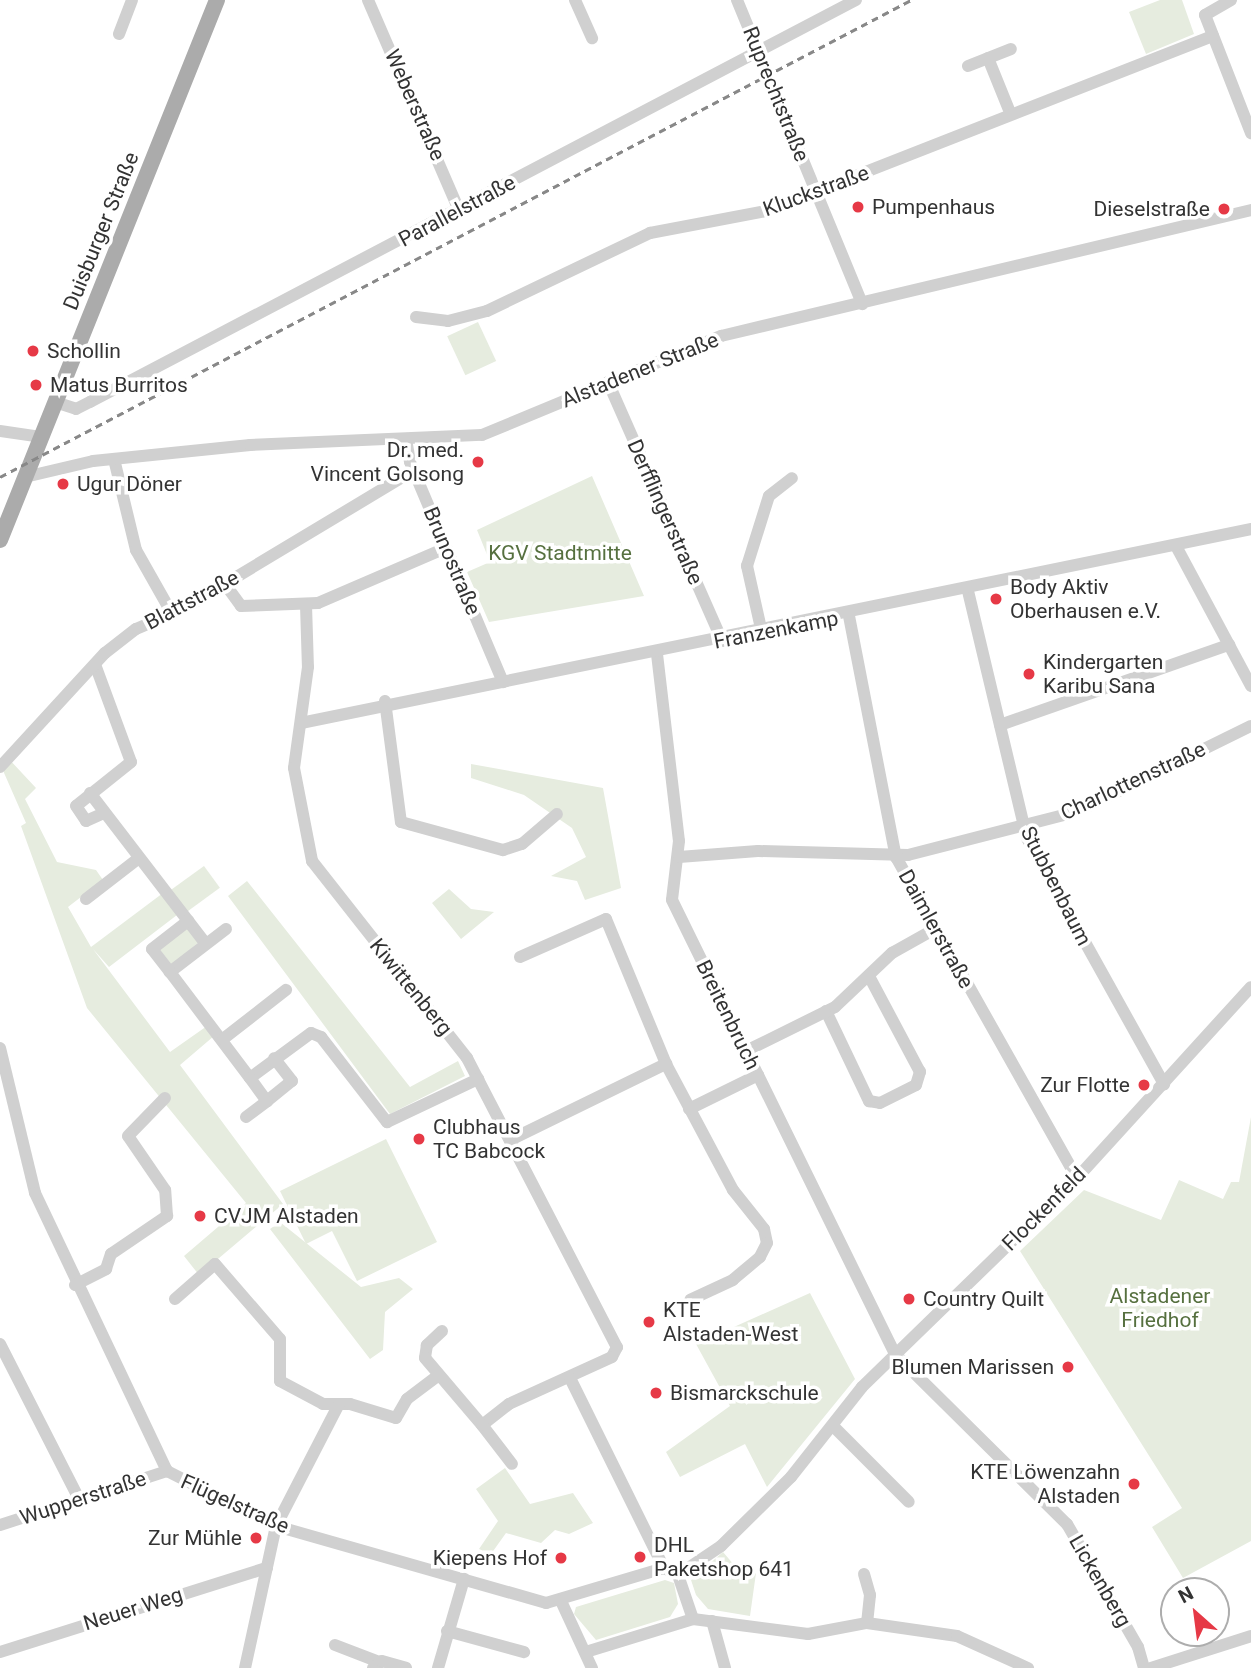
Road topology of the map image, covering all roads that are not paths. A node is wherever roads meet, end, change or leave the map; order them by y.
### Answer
1 (132, 0) edge
2 (217, 0) edge
3 (368, 0) edge
4 (575, 0) edge
5 (737, 0) edge
6 (856, 0) edge
7 (1230, 0) edge
8 (119, 34) dead end
9 (1213, 36) junction
10 (592, 38) dead end
11 (1011, 49) dead end
12 (758, 51) junction
13 (988, 58) junction
14 (968, 66) dead end
15 (1011, 116) junction
16 (1251, 133) edge
17 (815, 193) junction
18 (459, 210) junction
19 (1251, 210) edge
20 (862, 304) junction
21 (416, 317) dead end
22 (608, 382) junction
23 (55, 402) junction
24 (0, 431) edge
25 (41, 437) junction
26 (406, 439) junction
27 (114, 459) junction
28 (414, 470) junction
29 (25, 477) junction
30 (792, 478) dead end
31 (1251, 529) edge
32 (0, 540) edge
33 (1176, 546) junction
34 (446, 548) junction
35 (225, 584) junction
36 (968, 591) junction
37 (306, 605) junction
38 (170, 610) junction
39 (849, 616) junction
40 (762, 633) junction
41 (722, 641) junction
42 (1229, 645) junction
43 (657, 654) junction
44 (96, 667) junction
45 (503, 681) junction
46 (1250, 683) edge
47 (385, 701) junction
48 (301, 723) junction
49 (1000, 725) junction
50 (1251, 726) edge
51 (0, 766) edge
52 (90, 793) junction
53 (104, 813) junction
54 (557, 814) dead end
55 (1024, 825) junction
56 (679, 856) junction
57 (896, 857) junction
58 (139, 858) junction
59 (86, 899) dead end
60 (188, 921) junction
61 (226, 929) dead end
62 (935, 929) junction
63 (206, 944) junction
64 (520, 957) dead end
65 (170, 972) junction
66 (869, 976) junction
67 (1251, 987) edge
68 (286, 990) dead end
69 (826, 1011) junction
70 (223, 1039) junction
71 (0, 1048) edge
72 (746, 1051) junction
73 (274, 1058) junction
74 (666, 1064) junction
75 (758, 1075) junction
76 (250, 1078) junction
77 (478, 1079) junction
78 (1164, 1084) junction
79 (165, 1098) dead end
80 (267, 1101) junction
81 (689, 1109) junction
82 (246, 1117) dead end
83 (510, 1140) junction
84 (1077, 1178) junction
85 (75, 1285) junction
86 (175, 1299) dead end
87 (690, 1300) dead end
88 (442, 1331) dead end
89 (0, 1344) edge
90 (895, 1354) junction
91 (438, 1376) junction
92 (570, 1378) junction
93 (339, 1405) junction
94 (482, 1425) junction
95 (833, 1426) junction
96 (512, 1464) dead end
97 (167, 1471) junction
98 (77, 1495) junction
99 (909, 1502) dead end
100 (0, 1525) edge
101 (276, 1527) junction
102 (267, 1568) junction
103 (664, 1568) junction
104 (863, 1574) dead end
105 (678, 1575) junction
106 (464, 1579) junction
107 (561, 1601) junction
108 (693, 1619) junction
109 (712, 1621) junction
110 (867, 1623) junction
111 (447, 1631) junction
112 (1251, 1636) edge
113 (335, 1646) dead end
114 (589, 1651) junction
115 (0, 1652) edge
116 (524, 1652) dead end
117 (376, 1665) edge
118 (1170, 1666) edge
119 (245, 1668) edge
120 (406, 1668) edge
121 (438, 1668) edge
122 (592, 1668) edge
123 (725, 1668) edge
124 (1028, 1668) edge
125 (1144, 1668) edge
126 (1151, 1668) edge

1 - 8 street
2 - 23 main road, Duisburger Straße
3 - 18 street, Weberstraße
4 - 10 street
5 - 12 street, Ruprechtstraße
6 - 12 street, Parallelstraße
7 - 9 street
9 - 15 street, Kluckstraße
9 - 16 street
11 - 13 street
12 - 17 street, Ruprechtstraße
12 - 18 street, Parallelstraße
13 - 14 street
13 - 15 street
15 - 17 street, Kluckstraße
17 - 20 street, Ruprechtstraße
17 - 21 street, Kluckstraße
18 - 23 street, Parallelstraße
19 - 20 street, Alstadener Straße
20 - 22 street, Alstadener Straße
22 - 26 street, Alstadener Straße
22 - 41 street, Derfflingerstraße
23 - 25 main road, Duisburger Straße
24 - 25 street
25 - 29 main road, Duisburger Straße
26 - 27 street, Alstadener Straße
26 - 28 street, Brunostraße
27 - 29 street, Alstadener Straße
27 - 38 street
28 - 34 street, Brunostraße
28 - 35 street, Blattstraße
29 - 32 main road, Duisburger Straße
30 - 40 street
31 - 33 street, Franzenkamp
33 - 36 street, Franzenkamp
33 - 42 street
34 - 37 street
34 - 45 street, Brunostraße
35 - 37 street
35 - 38 street, Blattstraße
36 - 39 street, Franzenkamp
36 - 49 street, Stubbenbaum
37 - 48 street, Kiwittenberg
38 - 44 street, Blattstraße
39 - 40 street, Franzenkamp
39 - 57 street, Daimlerstraße
40 - 41 street, Franzenkamp
41 - 43 street, Franzenkamp
42 - 46 street
42 - 49 street
43 - 45 street, Franzenkamp
43 - 56 street, Breitenbruch
44 - 51 street, Blattstraße
44 - 52 street
45 - 47 street, Franzenkamp
47 - 48 street, Franzenkamp
47 - 54 street
48 - 77 street, Kiwittenberg
49 - 55 street, Stubbenbaum
50 - 55 street, Charlottenstraße
52 - 53 street
52 - 53 street
53 - 58 street
55 - 57 street, Charlottenstraße
55 - 78 street, Stubbenbaum
56 - 57 street, Charlottenstraße
56 - 72 street, Breitenbruch
57 - 62 street, Daimlerstraße
58 - 59 street
58 - 60 street
60 - 63 street
60 - 65 street
61 - 63 street
62 - 66 street
62 - 84 street, Daimlerstraße
63 - 65 street
64 - 74 street
65 - 70 street
66 - 69 street
66 - 69 street
67 - 78 street, Flockenfeld
68 - 70 street
69 - 72 street
70 - 76 street
71 - 85 street, Flügelstraße
72 - 75 street, Breitenbruch
73 - 76 street
73 - 77 street
73 - 80 street
74 - 81 street
74 - 83 street
75 - 81 street
75 - 90 street, Breitenbruch
76 - 80 street
77 - 83 street, Kiwittenberg
78 - 84 street, Flockenfeld
79 - 85 street
80 - 82 street
81 - 87 street
83 - 92 street, Kiwittenberg
84 - 90 street, Flockenfeld
85 - 97 street, Flügelstraße
86 - 93 street
88 - 91 street
89 - 98 street
90 - 95 street, Flockenfeld
90 - 125 street, Lickenberg
91 - 93 street
91 - 94 street
92 - 94 street
92 - 103 street
93 - 101 street
94 - 96 street
95 - 99 street
95 - 105 street, Flockenfeld
97 - 98 street, Wupperstraße
97 - 101 street, Flügelstraße
98 - 100 street, Wupperstraße
101 - 102 street
101 - 106 street, Flügelstraße
102 - 115 street, Neuer Weg
102 - 119 street
103 - 105 street
103 - 107 street, Flügelstraße
104 - 110 street
105 - 108 street
106 - 107 street, Flügelstraße
106 - 111 street
107 - 114 street
108 - 109 street
108 - 114 street
109 - 110 street
109 - 123 street
110 - 124 street
111 - 116 street
111 - 121 street
112 - 118 street
113 - 117 street
114 - 122 street
117 - 120 street
118 - 126 street

